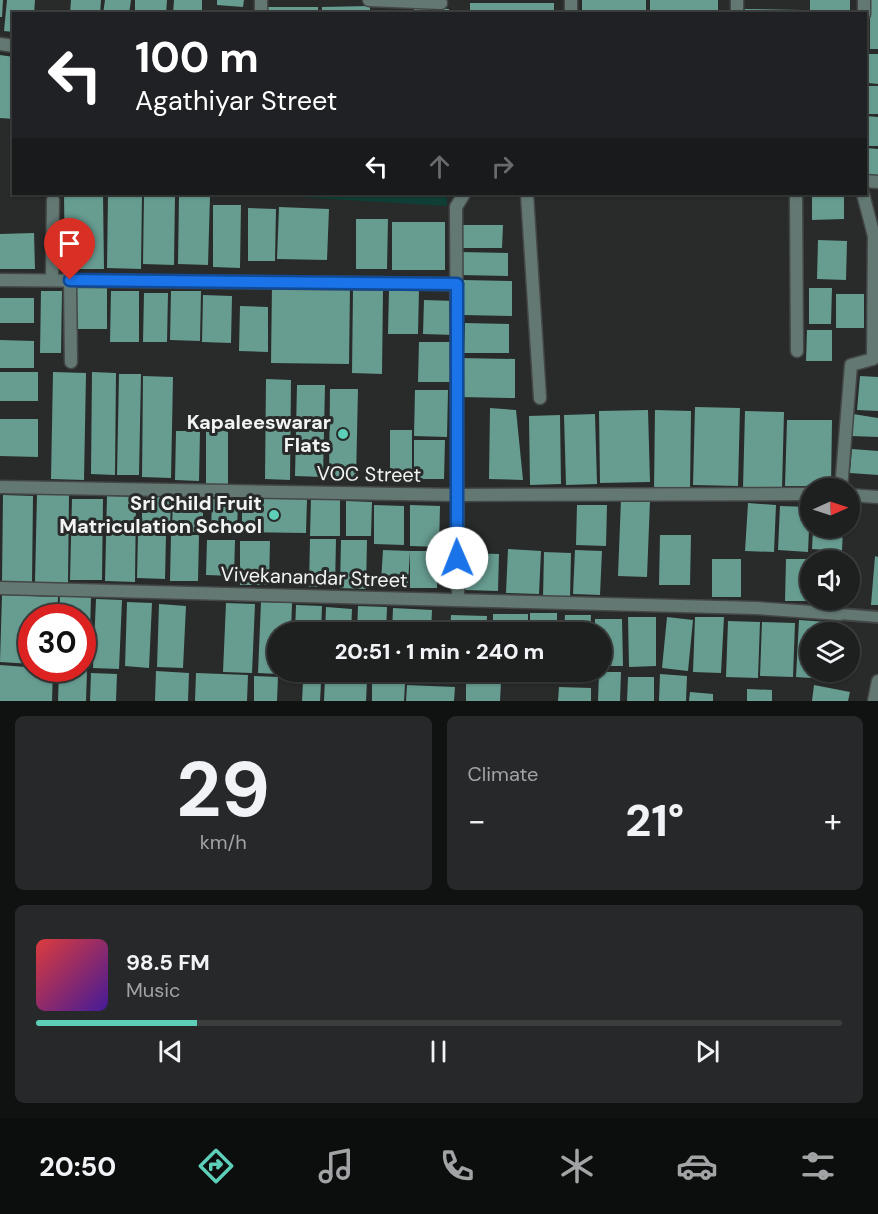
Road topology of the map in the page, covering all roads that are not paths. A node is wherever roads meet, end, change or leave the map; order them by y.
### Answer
1 (369, 0) edge
2 (441, 3) dead end
3 (463, 195) edge
4 (527, 195) edge
5 (796, 195) edge
6 (863, 195) edge
7 (53, 200) dead end
8 (0, 280) edge
9 (52, 280) junction
10 (70, 280) junction
11 (457, 284) junction
12 (797, 351) dead end
13 (71, 362) dead end
14 (540, 398) dead end
15 (842, 478) edge
16 (0, 488) edge
17 (800, 494) edge
18 (456, 495) junction
19 (860, 495) edge
20 (878, 496) edge
21 (0, 588) edge
22 (458, 600) junction
23 (840, 614) joint
24 (878, 617) edge

1 - 2 street
3 - 11 street
4 - 14 street
5 - 12 street
6 - 15 street
7 - 9 street
8 - 9 street
9 - 10 street
10 - 11 street
10 - 13 street
11 - 18 street
16 - 18 street, VOC Street
17 - 18 street, VOC Street
18 - 22 street
19 - 20 street
21 - 22 street, Vivekanandar Street
22 - 23 street, Vivekanandar Street
23 - 24 lane, Vivekanandar Street

